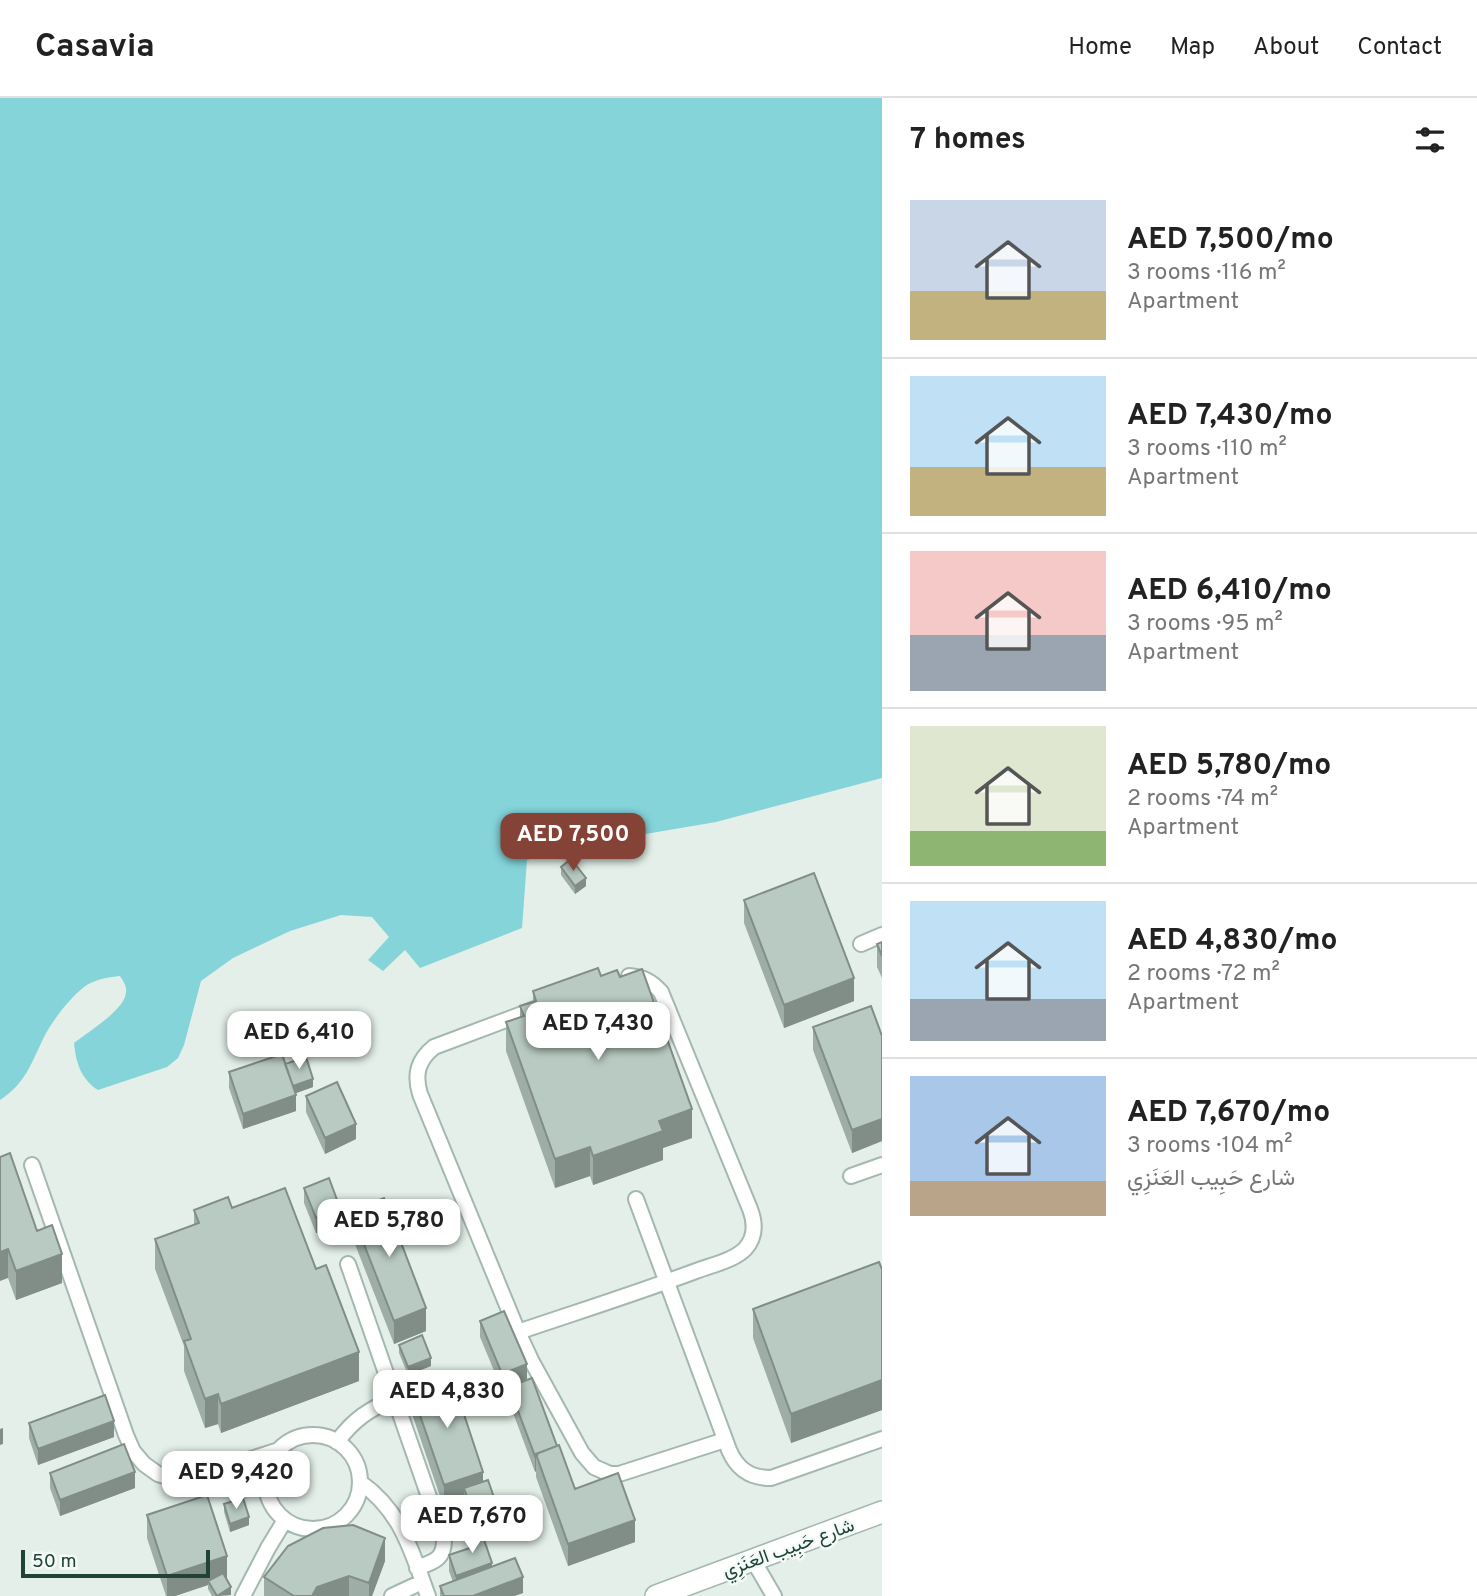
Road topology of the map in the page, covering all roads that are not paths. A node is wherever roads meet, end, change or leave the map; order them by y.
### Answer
1 (882, 935) edge
2 (860, 944) dead end
3 (613, 979) edge
4 (548, 1004) edge
5 (32, 1165) dead end
6 (882, 1165) edge
7 (851, 1176) dead end
8 (636, 1199) dead end
9 (348, 1264) dead end
10 (668, 1281) junction
11 (518, 1332) junction
12 (395, 1399) junction
13 (882, 1439) edge
14 (725, 1440) junction
15 (337, 1442) junction
16 (279, 1450) junction
17 (360, 1482) junction
18 (882, 1512) edge
19 (285, 1520) junction
20 (753, 1560) junction
21 (417, 1568) junction
22 (425, 1589) edge
23 (243, 1596) edge
24 (392, 1596) edge
25 (656, 1596) edge
26 (774, 1596) edge

1 - 2 lane
3 - 10 lane
4 - 11 lane
5 - 16 lane
6 - 7 lane
8 - 10 lane
9 - 12 lane
10 - 11 lane
10 - 14 lane
11 - 14 lane
12 - 15 lane
12 - 21 lane
13 - 14 lane
15 - 16 lane
15 - 17 lane
16 - 19 lane
17 - 19 lane
17 - 21 lane
18 - 20 street, شارع حَبِيب العَنَزِي
19 - 23 lane
20 - 25 street, شارع حَبِيب العَنَزِي
20 - 26 lane
21 - 22 lane
22 - 24 lane

